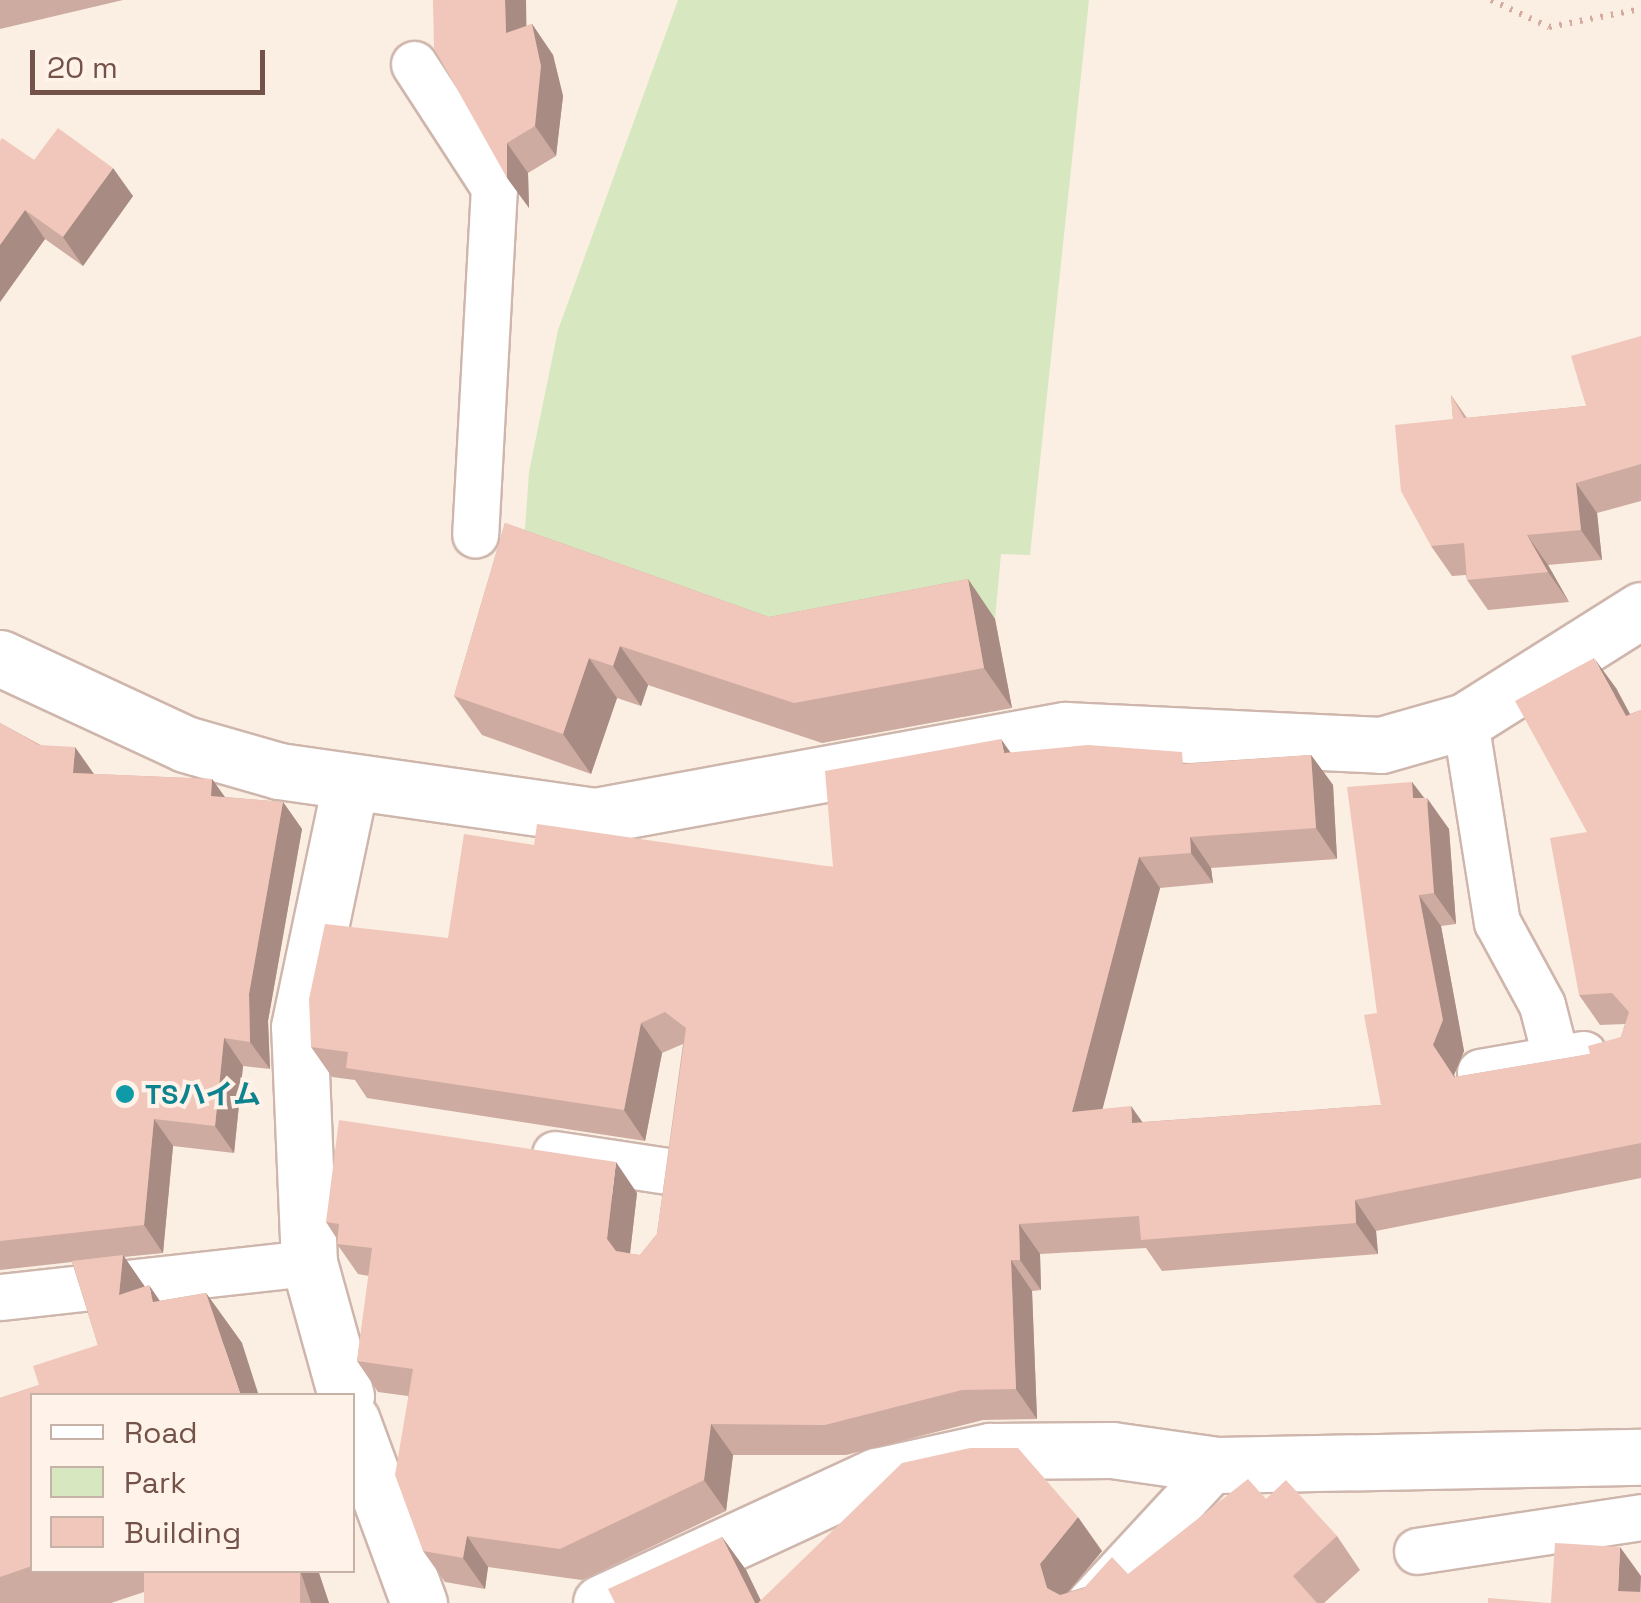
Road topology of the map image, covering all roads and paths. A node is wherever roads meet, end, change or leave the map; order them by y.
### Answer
1 (1492, 0) edge
2 (1641, 8) edge
3 (414, 64) dead end
4 (476, 534) dead end
5 (1641, 610) edge
6 (0, 658) edge
7 (1465, 721) junction
8 (350, 784) junction
9 (1625, 1048) edge
10 (1556, 1059) junction
11 (1480, 1072) edge
12 (675, 1120) edge
13 (514, 1147) edge
14 (667, 1171) junction
15 (659, 1225) edge
16 (310, 1263) junction
17 (0, 1297) edge
18 (345, 1393) edge
19 (355, 1428) edge
20 (1641, 1457) edge
21 (1218, 1465) junction
22 (1641, 1517) edge
23 (1417, 1550) dead end
24 (419, 1603) edge
25 (600, 1603) edge
26 (1088, 1603) edge

1 - 2 path
3 - 4 lane
5 - 7 street
6 - 8 street
7 - 8 street
7 - 10 lane
8 - 16 street
9 - 10 lane
10 - 11 lane
12 - 14 lane
13 - 14 lane
14 - 15 lane
16 - 17 lane
16 - 18 street
19 - 24 street
20 - 21 street
21 - 25 street
21 - 26 lane
22 - 23 lane

